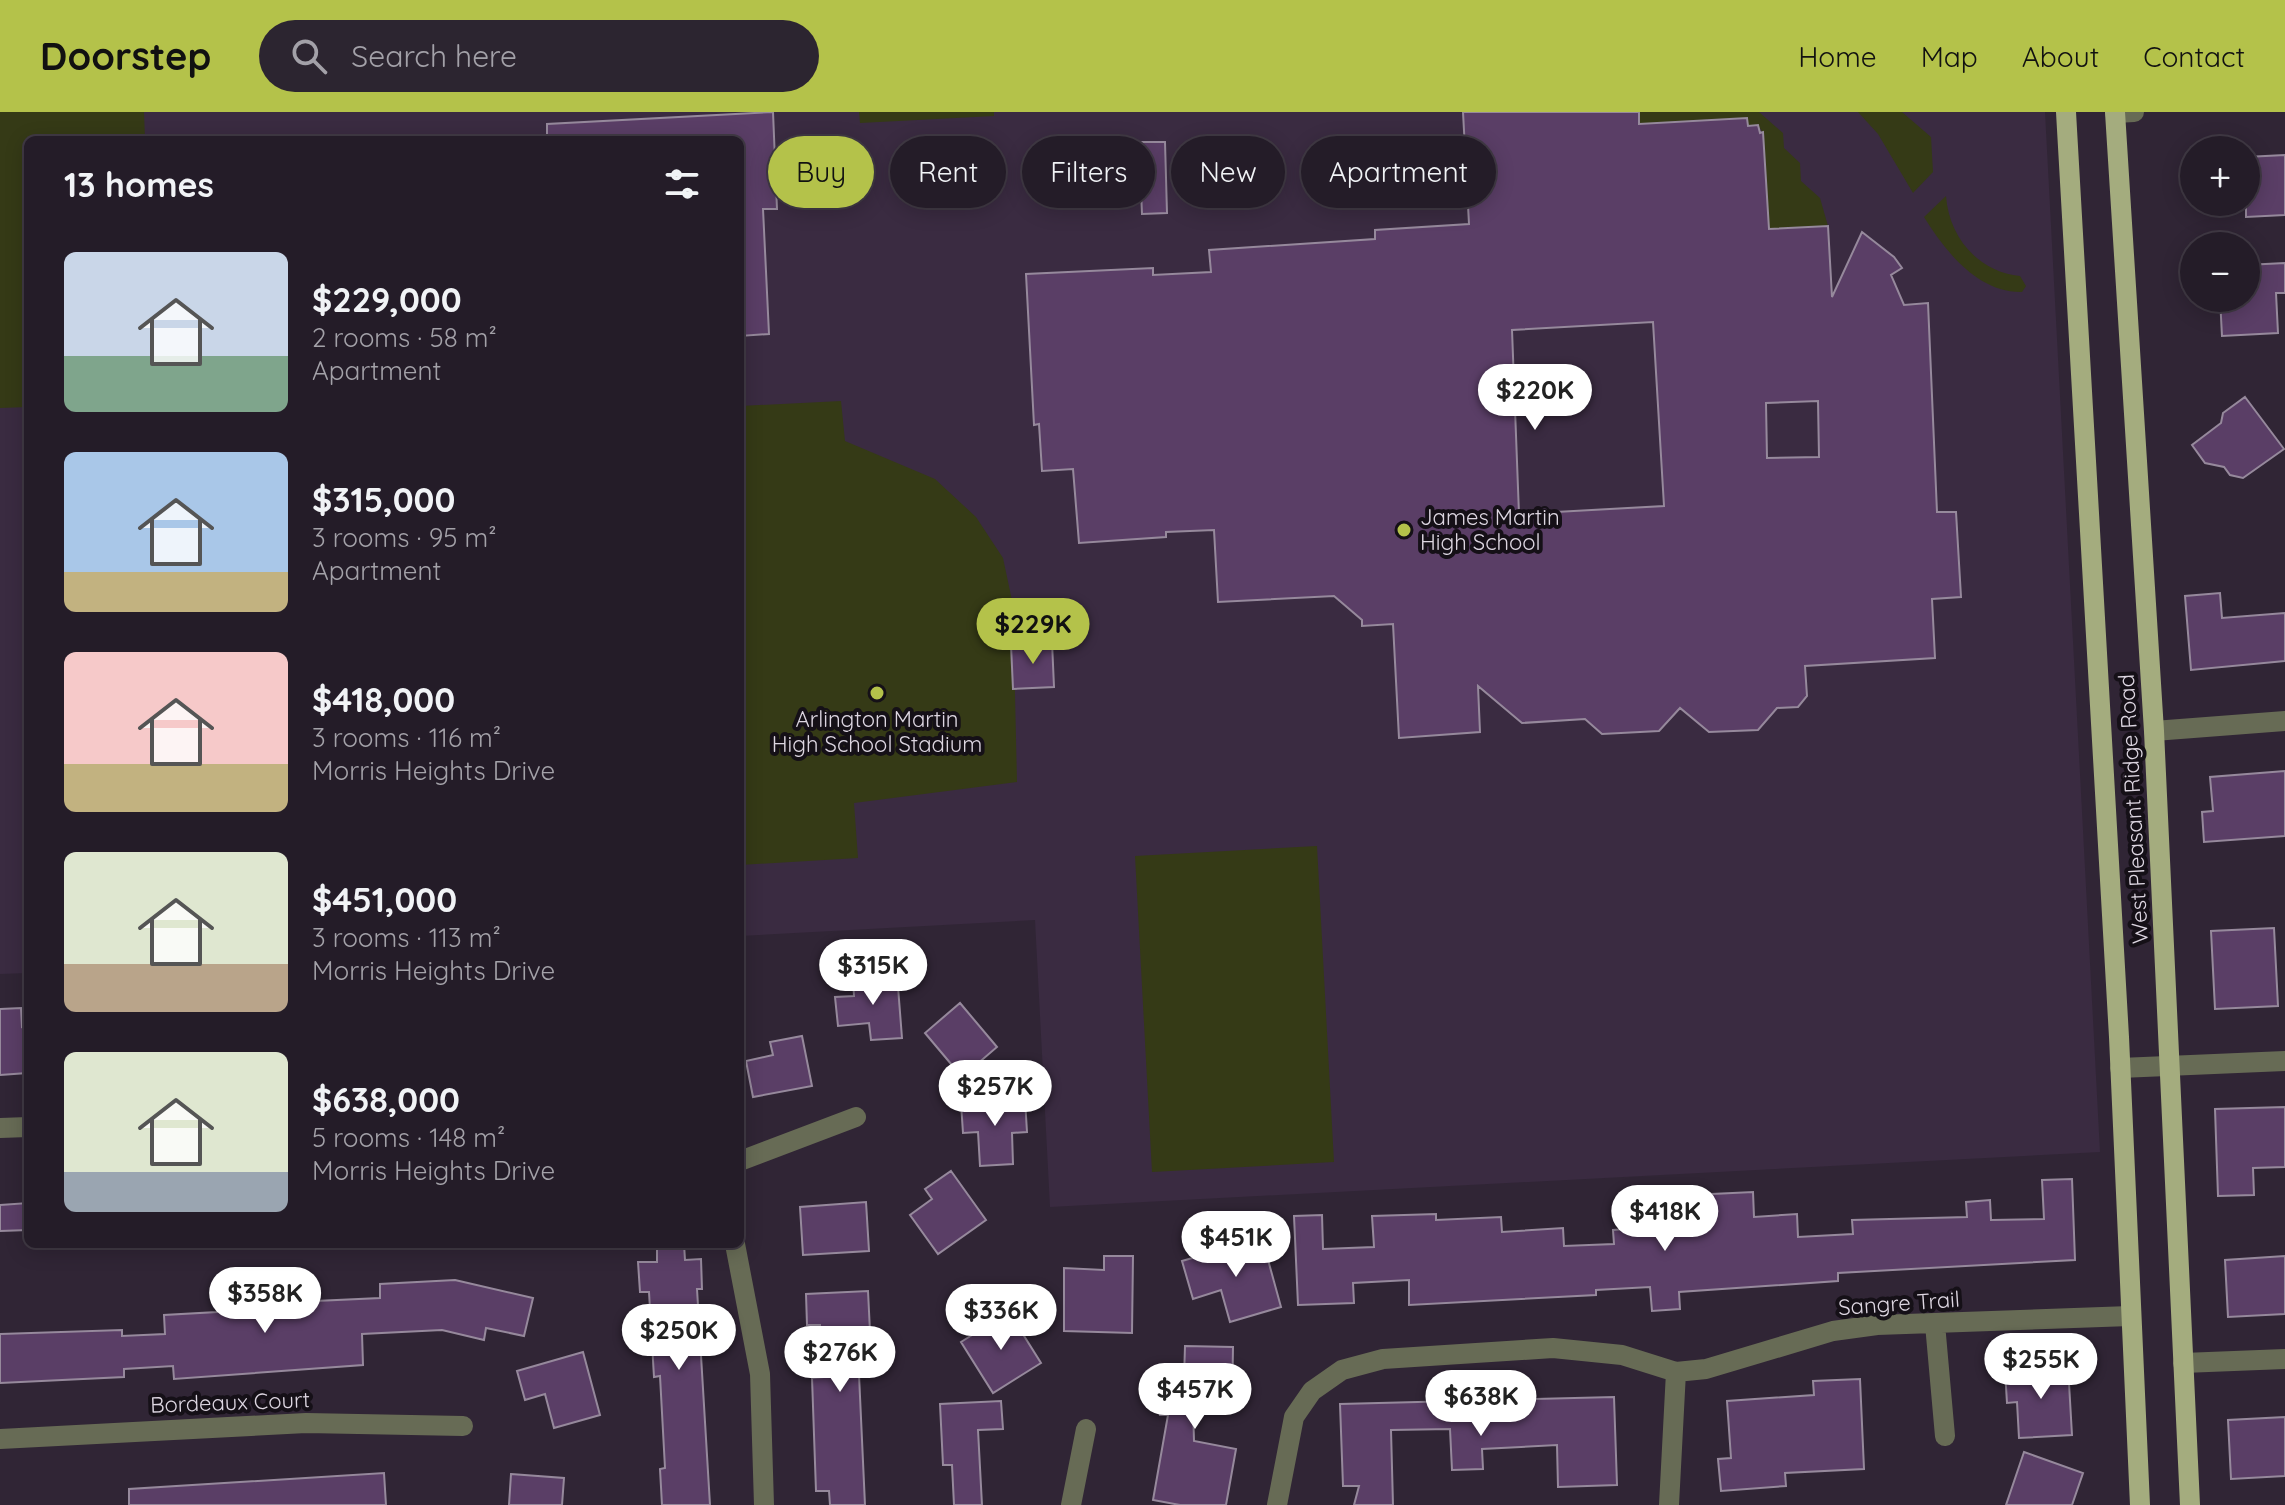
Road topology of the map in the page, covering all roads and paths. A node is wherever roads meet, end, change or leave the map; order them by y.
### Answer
1 (2066, 112) edge
2 (2121, 112) edge
3 (2285, 721) edge
4 (2154, 731) junction
5 (2285, 1061) edge
6 (2170, 1065) junction
7 (2120, 1068) junction
8 (856, 1117) dead end
9 (24, 1127) edge
10 (0, 1128) edge
11 (744, 1159) edge
12 (736, 1248) edge
13 (2130, 1316) junction
14 (1935, 1324) junction
15 (2285, 1359) edge
16 (2183, 1363) junction
17 (1676, 1372) junction
18 (463, 1426) dead end
19 (1086, 1429) dead end
20 (1945, 1436) dead end
21 (0, 1439) edge
22 (764, 1505) edge
23 (1071, 1505) edge
24 (1277, 1505) edge
25 (1669, 1505) edge
26 (2140, 1505) edge
27 (2190, 1505) edge

1 - 7 main road, West Pleasant Ridge Road
2 - 4 main road, West Pleasant Ridge Road
3 - 4 street
4 - 6 main road, West Pleasant Ridge Road
5 - 6 street
6 - 7 street
6 - 16 main road, West Pleasant Ridge Road
7 - 13 main road, West Pleasant Ridge Road
8 - 11 street
9 - 10 street
12 - 22 street
13 - 14 street, Sangre Trail
13 - 26 main road, West Pleasant Ridge Road
14 - 17 street, Sangre Trail
14 - 20 street
15 - 16 street
16 - 27 main road, West Pleasant Ridge Road
17 - 24 street
17 - 25 street
18 - 21 street, Bordeaux Court
19 - 23 street

